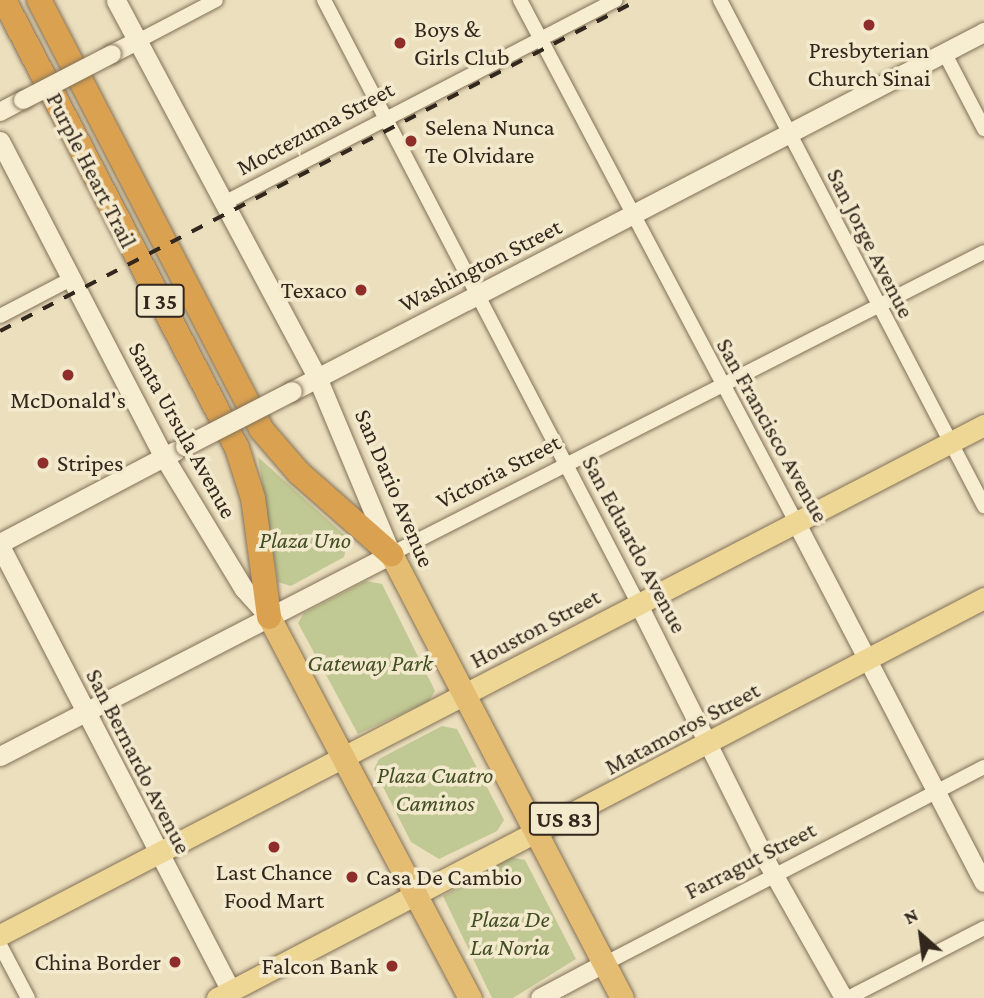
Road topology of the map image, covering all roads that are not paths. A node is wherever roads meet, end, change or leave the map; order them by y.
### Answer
1 (4, 0) edge
2 (39, 0) edge
3 (116, 0) edge
4 (216, 0) edge
5 (324, 0) edge
6 (520, 0) edge
7 (616, 0) edge
8 (720, 0) edge
9 (984, 32) edge
10 (539, 36) junction
11 (138, 41) junction
12 (944, 52) junction
13 (0, 112) edge
14 (384, 117) junction
15 (984, 129) edge
16 (788, 133) junction
17 (0, 141) edge
18 (224, 202) junction
19 (633, 214) junction
20 (984, 252) edge
21 (71, 279) junction
22 (479, 294) junction
23 (877, 306) junction
24 (0, 316) edge
25 (317, 377) junction
26 (725, 382) junction
27 (984, 425) edge
28 (951, 443) junction
29 (164, 457) junction
30 (565, 463) junction
31 (984, 506) edge
32 (796, 522) junction
33 (0, 545) edge
34 (391, 554) junction
35 (984, 598) edge
36 (638, 603) junction
37 (269, 617) junction
38 (868, 660) junction
39 (464, 695) junction
40 (85, 712) junction
41 (711, 742) junction
42 (0, 757) edge
43 (343, 758) junction
44 (984, 766) edge
45 (936, 791) junction
46 (536, 834) junction
47 (160, 855) junction
48 (778, 873) junction
49 (984, 883) edge
50 (415, 894) junction
51 (984, 928) edge
52 (0, 935) edge
53 (0, 945) edge
54 (604, 964) junction
55 (228, 996) edge
56 (28, 998) edge
57 (470, 998) edge
58 (540, 998) edge
59 (622, 998) edge
60 (846, 998) edge

1 - 37 highway, Purple Heart Trail / I 35
2 - 34 highway, Purple Heart Trail / I 35
3 - 11 main road, San Dario Avenue
4 - 11 street
5 - 14 street, San Eduardo Avenue
6 - 10 street, San Francisco Avenue
7 - 10 street, Moctezuma Street
8 - 16 street, San Jorge Avenue
9 - 12 main road, Washington Street
10 - 14 street, Moctezuma Street
10 - 19 street, San Francisco Avenue
11 - 13 street, bridge
11 - 18 main road, San Dario Avenue
12 - 15 street
12 - 16 main road, Washington Street
14 - 18 street, Moctezuma Street
14 - 22 street, San Eduardo Avenue
16 - 19 main road, Washington Street
16 - 23 street, San Jorge Avenue
17 - 21 main road, Santa Ursula Avenue
18 - 25 main road, San Dario Avenue
19 - 22 main road, Washington Street
19 - 26 street, San Francisco Avenue
20 - 23 street, Victoria Street
21 - 24 street
21 - 29 main road, Santa Ursula Avenue
22 - 25 main road, Washington Street
22 - 30 street, San Eduardo Avenue
23 - 26 street, Victoria Street
23 - 28 street, San Jorge Avenue
25 - 29 main road, Washington Street, bridge
25 - 34 main road, San Dario Avenue
26 - 30 street, Victoria Street
26 - 32 street, San Francisco Avenue
27 - 28 main road, Houston Street
28 - 31 street, San Jorge Avenue
28 - 32 main road, Houston Street
29 - 33 main road, Washington Street
29 - 37 main road, Santa Ursula Avenue
30 - 34 street, Victoria Street
30 - 36 street, San Eduardo Avenue
32 - 36 main road, Houston Street
32 - 38 street, San Francisco Avenue
33 - 40 main road, San Bernardo Avenue
34 - 37 main road, Victoria Street
34 - 39 highway, San Dario Avenue
35 - 38 main road, Matamoros Street / US 83
36 - 39 main road, Houston Street
36 - 41 street, San Eduardo Avenue
37 - 40 main road, Victoria Street
37 - 43 highway, Santa Ursula Avenue
38 - 41 main road, Matamoros Street / US 83
38 - 45 street, San Francisco Avenue
39 - 43 main road, Houston Street
39 - 46 highway, San Dario Avenue
40 - 42 main road, Victoria Street
40 - 47 main road, San Bernardo Avenue
41 - 46 main road, Matamoros Street / US 83
41 - 48 street, San Eduardo Avenue
43 - 47 main road, Houston Street
43 - 50 highway, Santa Ursula Avenue
44 - 45 street, Farragut Street
45 - 48 street, Farragut Street
45 - 49 street, San Francisco Avenue
46 - 50 main road, Matamoros Street / US 83
46 - 54 highway, San Dario Avenue
47 - 52 main road, Houston Street
47 - 55 main road, San Bernardo Avenue
48 - 54 street, Farragut Street
48 - 60 street, San Eduardo Avenue
50 - 55 main road, Matamoros Street
50 - 57 highway, Santa Ursula Avenue
51 - 60 street
53 - 56 street
54 - 58 street, Farragut Street
54 - 59 highway, San Dario Avenue

